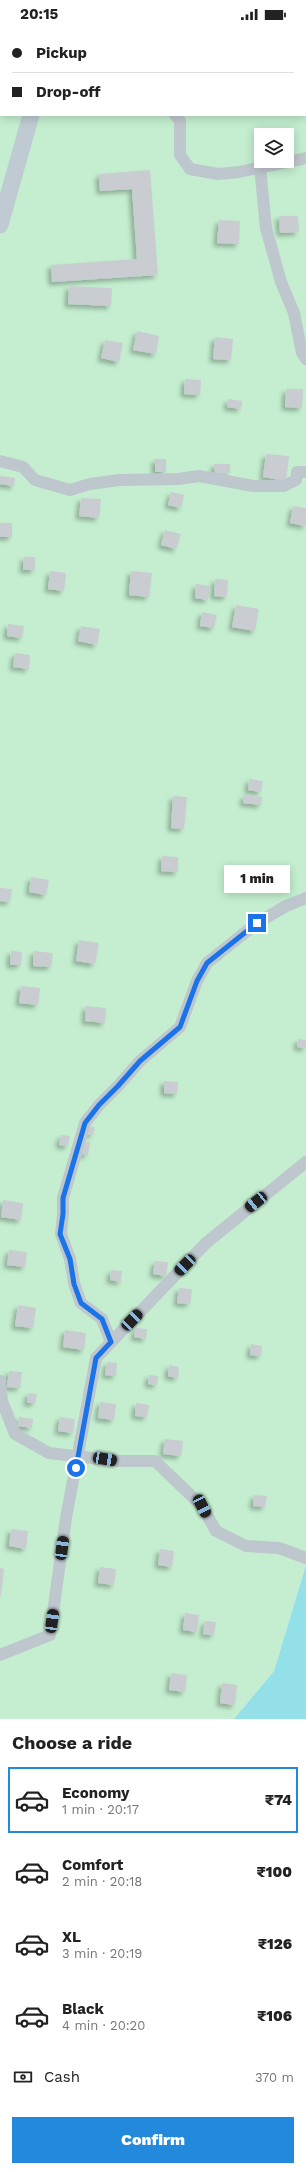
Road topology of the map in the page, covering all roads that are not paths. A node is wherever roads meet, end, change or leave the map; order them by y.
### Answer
1 (32, 116) edge
2 (176, 116) edge
3 (306, 158) edge
4 (294, 160) edge
5 (256, 168) edge
6 (260, 168) edge
7 (0, 225) edge
8 (306, 359) edge
9 (0, 461) edge
10 (306, 472) edge
11 (306, 898) edge
12 (306, 1162) edge
13 (111, 1342) junction
14 (0, 1381) edge
15 (78, 1455) junction
16 (306, 1558) edge
17 (0, 1655) edge

1 - 7 main road
2 - 5 street
3 - 4 street
6 - 8 street
9 - 10 street
11 - 13 street
12 - 13 street
13 - 15 street
14 - 15 street
15 - 16 street
15 - 17 street

